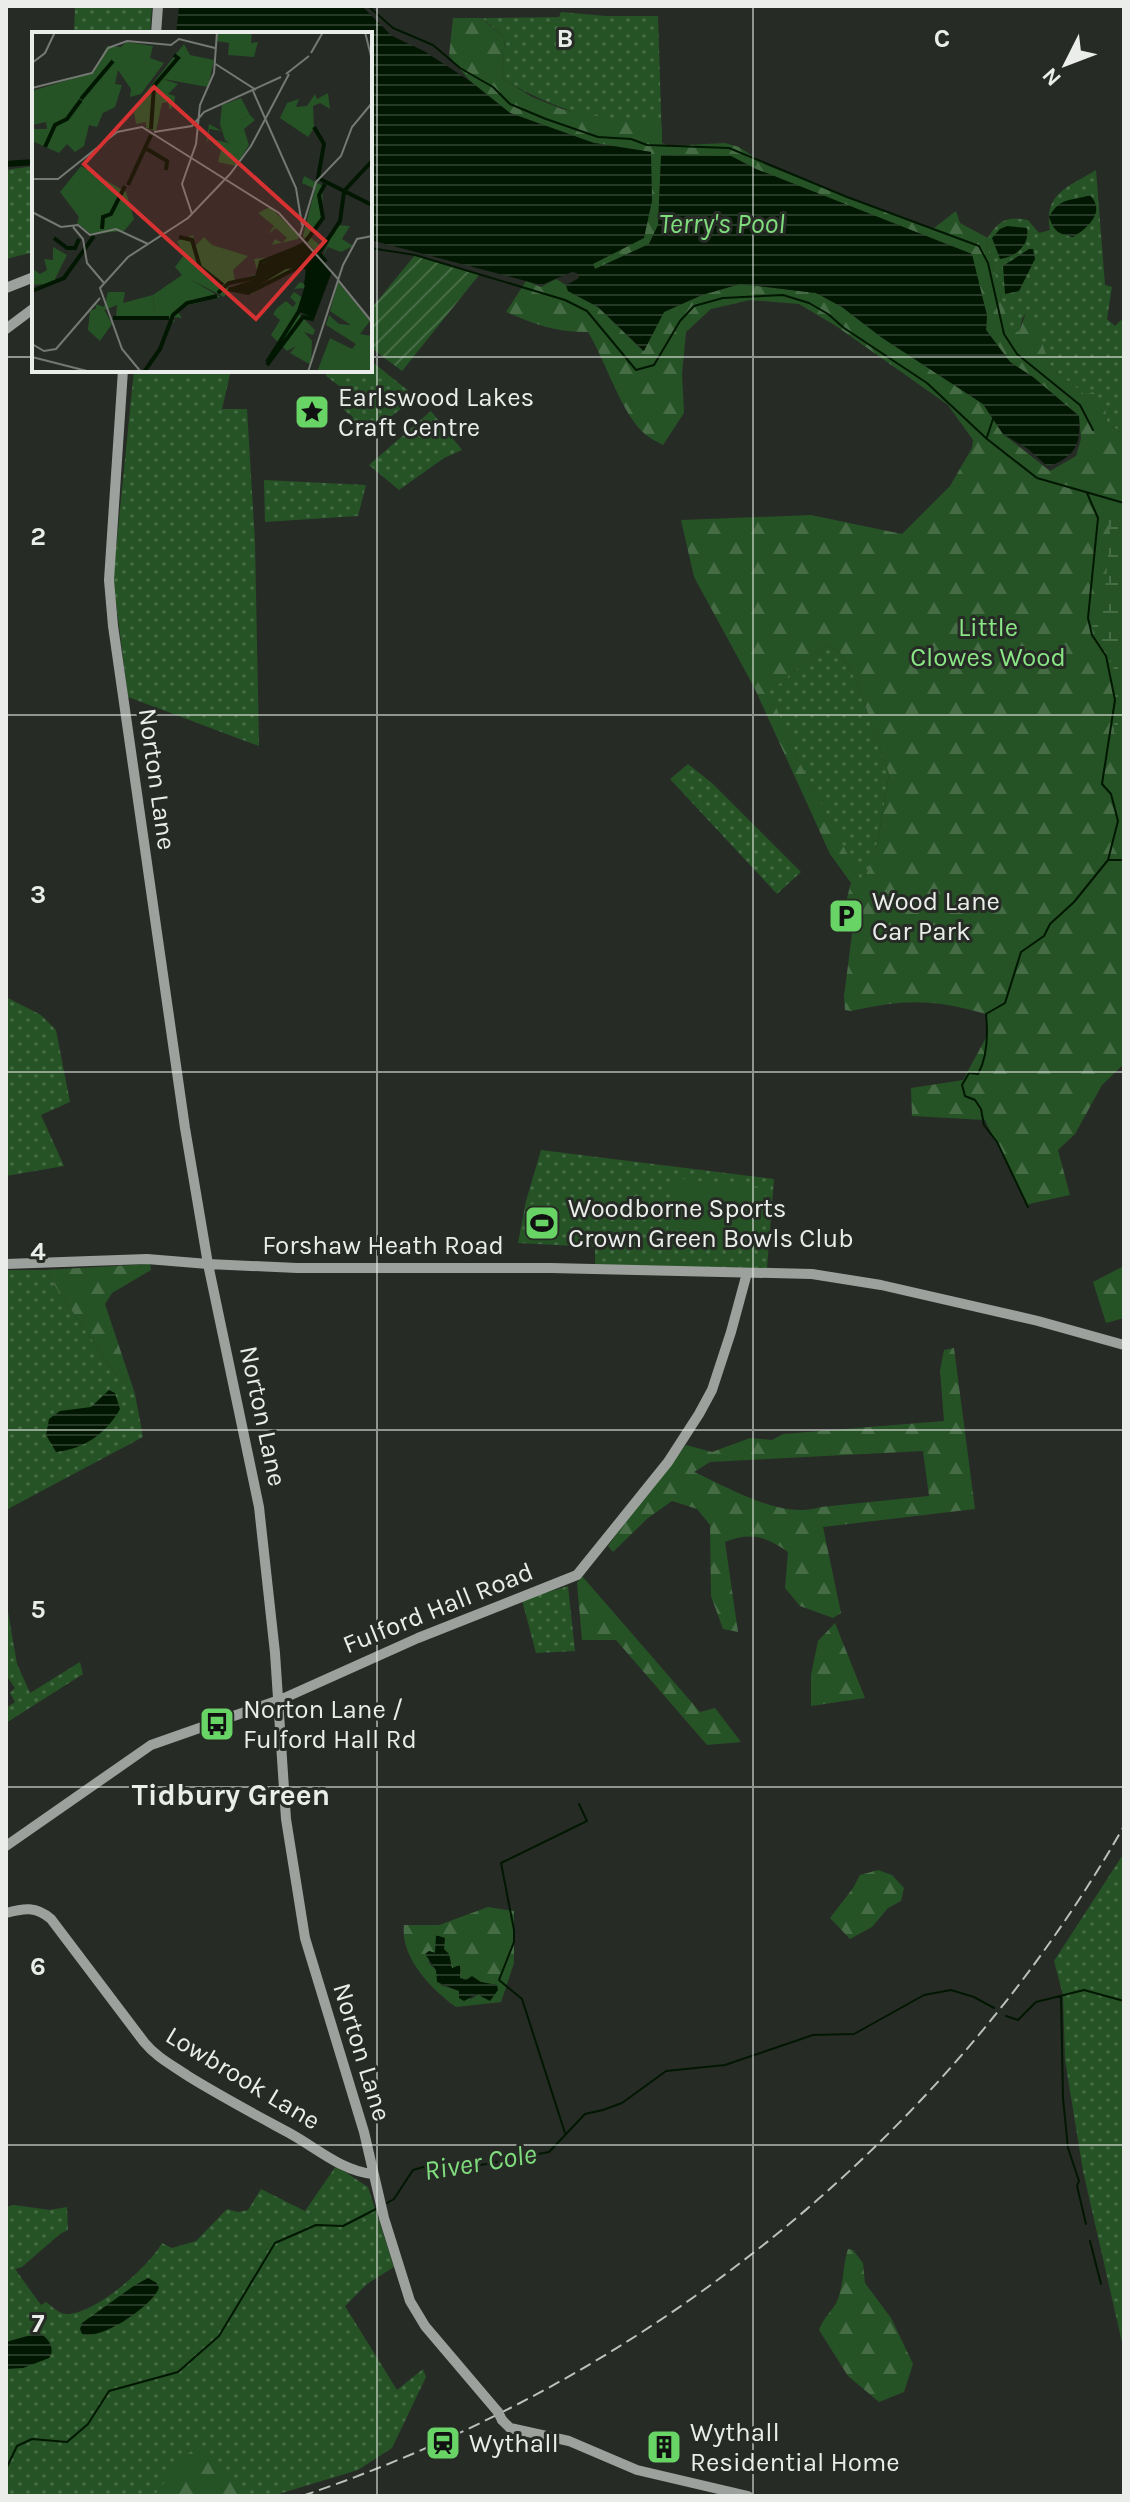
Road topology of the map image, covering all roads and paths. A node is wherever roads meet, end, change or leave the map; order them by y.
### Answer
1 (158, 6) edge
2 (156, 32) edge
3 (32, 278) edge
4 (6, 288) edge
5 (32, 310) edge
6 (6, 329) edge
7 (123, 372) edge
8 (6, 1264) edge
9 (208, 1264) junction
10 (747, 1273) junction
11 (1124, 1345) edge
12 (278, 1700) junction
13 (6, 1846) edge
14 (6, 1913) edge
15 (373, 2174) junction
16 (748, 2496) edge

1 - 2 street
3 - 4 street
5 - 6 street
7 - 9 street, Norton Lane
8 - 9 street, Forshaw Heath Road
9 - 10 street, Forshaw Heath Road
9 - 12 street, Norton Lane
10 - 11 street, Forshaw Heath Road
10 - 12 street, Fulford Hall Road
12 - 13 street, Fulford Hall Road
12 - 15 street, Norton Lane
14 - 15 street, Lowbrook Lane
15 - 16 street, Norton Lane

